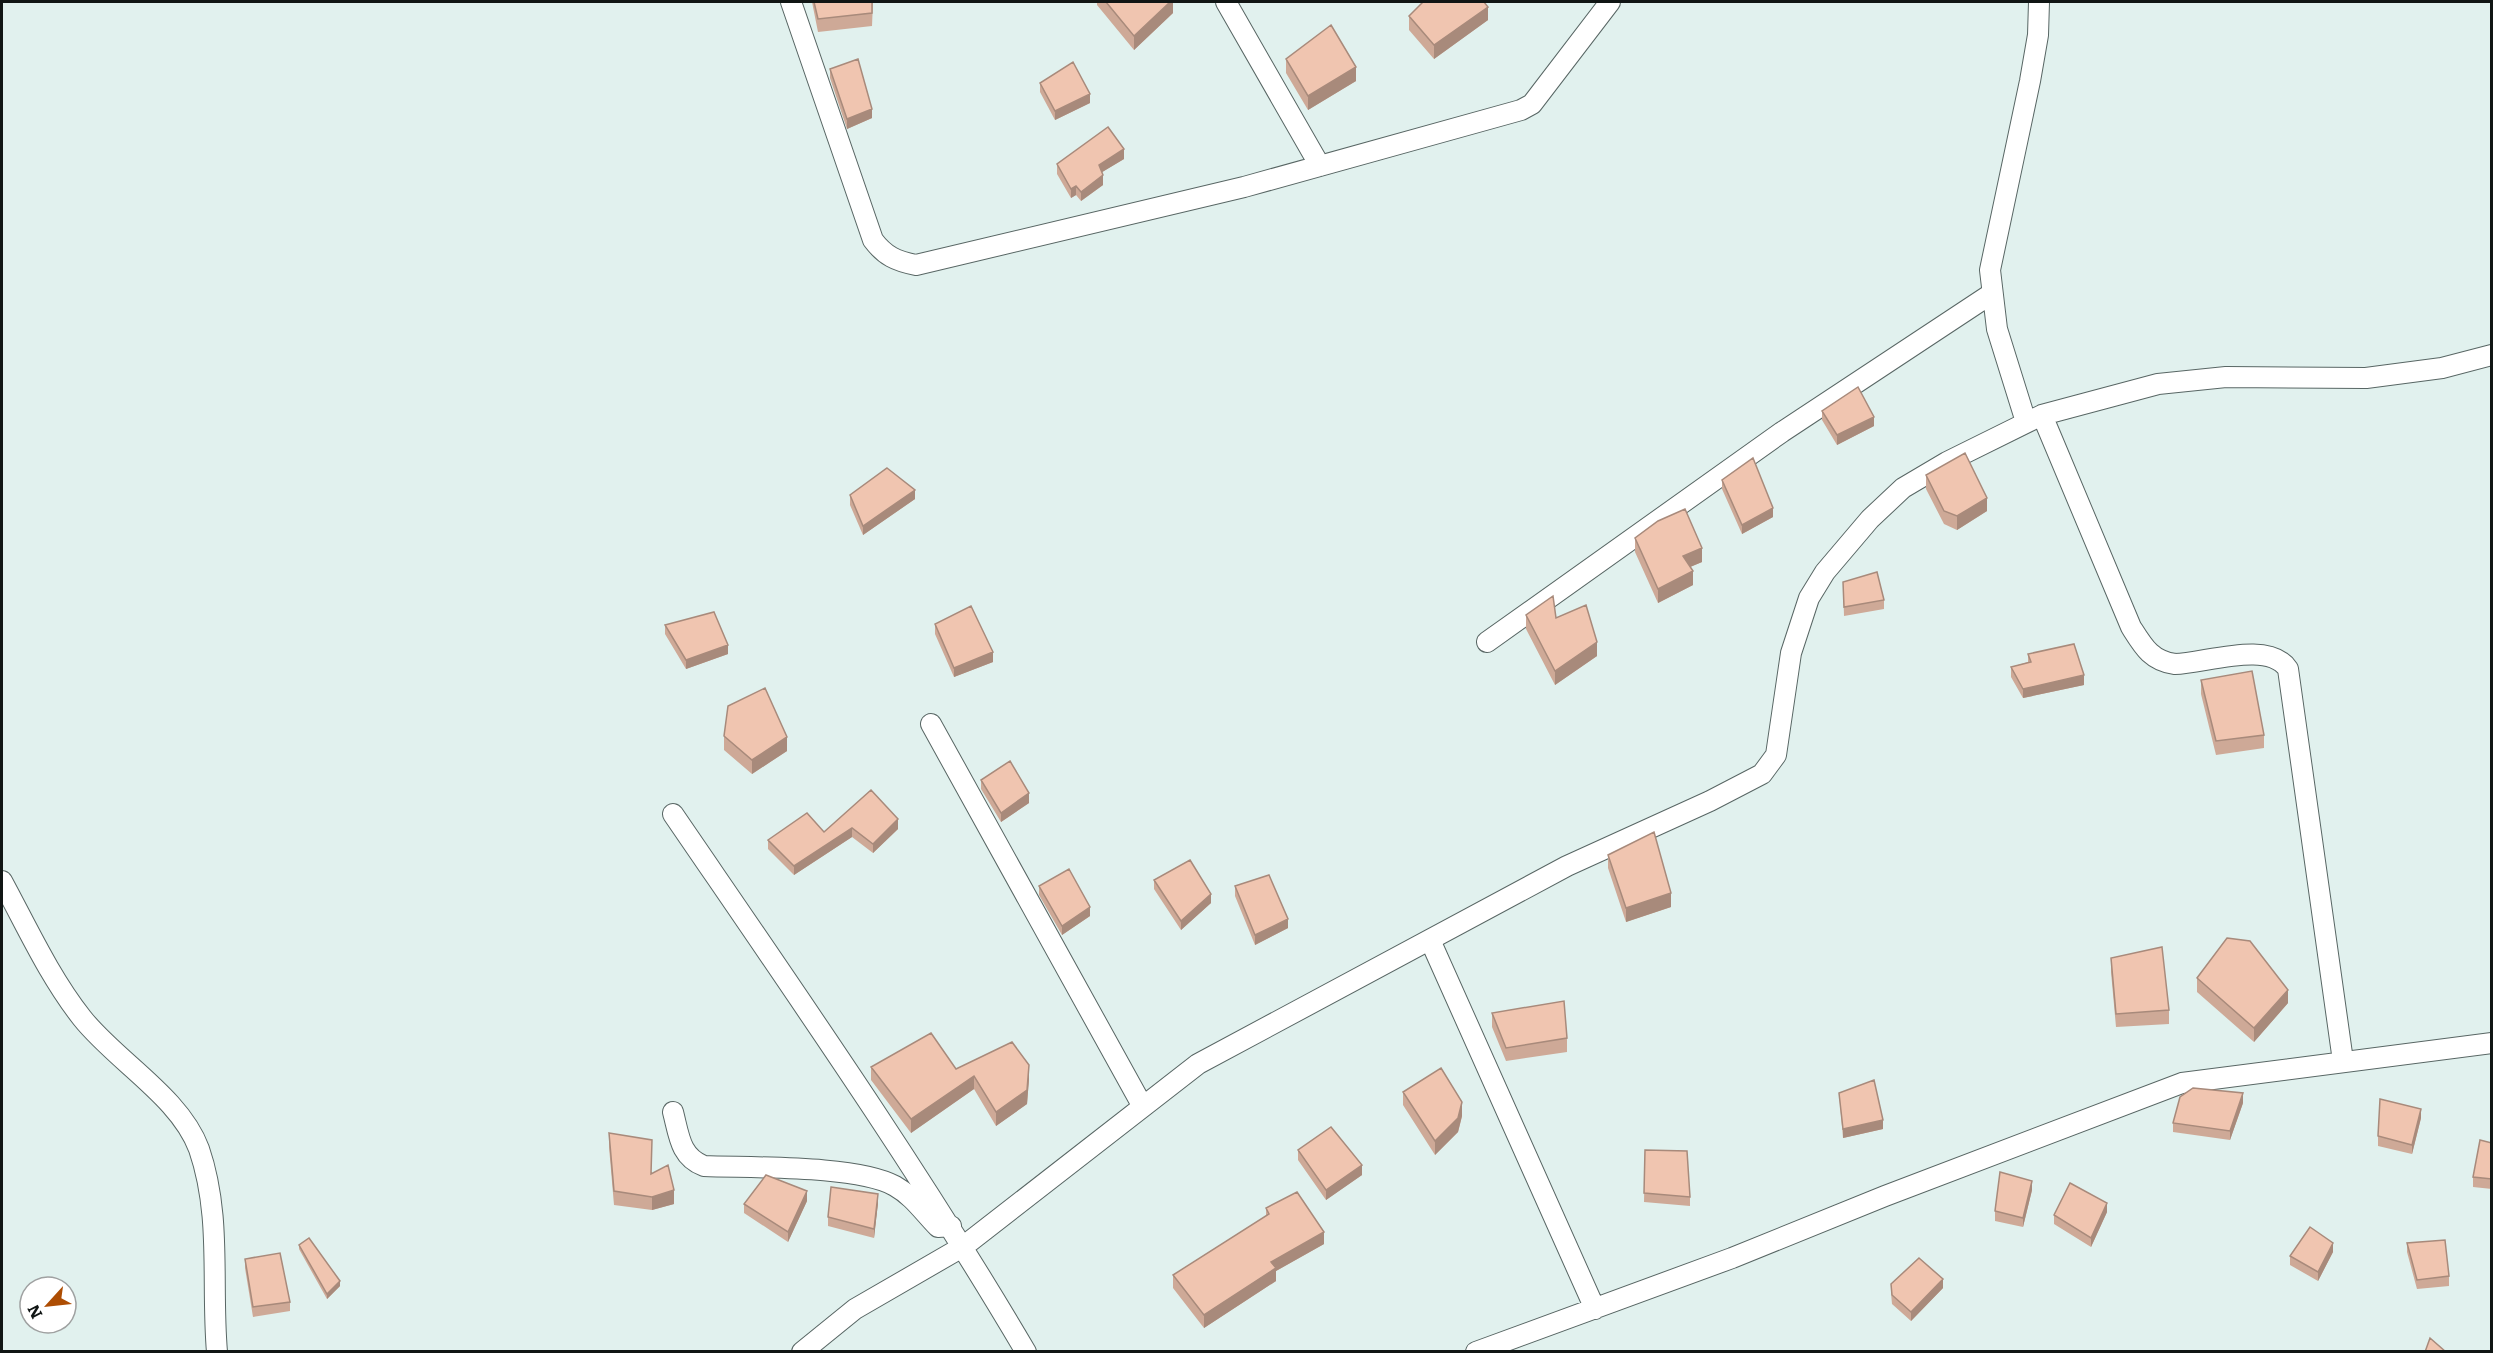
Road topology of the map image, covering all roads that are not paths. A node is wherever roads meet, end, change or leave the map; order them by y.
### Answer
1 (791, 2) edge
2 (1226, 2) edge
3 (2039, 2) edge
4 (1607, 3) edge
5 (1320, 166) junction
6 (1991, 294) junction
7 (2492, 355) edge
8 (2034, 419) junction
9 (1487, 642) dead end
10 (931, 724) dead end
11 (673, 814) dead end
12 (2, 881) edge
13 (1430, 940) junction
14 (2492, 1043) edge
15 (2343, 1061) junction
16 (1143, 1107) junction
17 (673, 1112) dead end
18 (951, 1226) junction
19 (964, 1246) junction
20 (1595, 1309) junction
21 (217, 1352) edge
22 (802, 1352) edge
23 (1026, 1352) edge
24 (1476, 1352) edge

1 - 5 street
2 - 5 street
3 - 6 street
4 - 5 street
6 - 8 street
6 - 9 street
7 - 8 street
8 - 13 street
8 - 15 street
10 - 16 street
11 - 18 street
12 - 21 street
13 - 16 street
13 - 20 street
14 - 15 street
15 - 20 street
16 - 19 street
17 - 18 street
18 - 19 street
19 - 22 street
19 - 23 street
20 - 24 street

